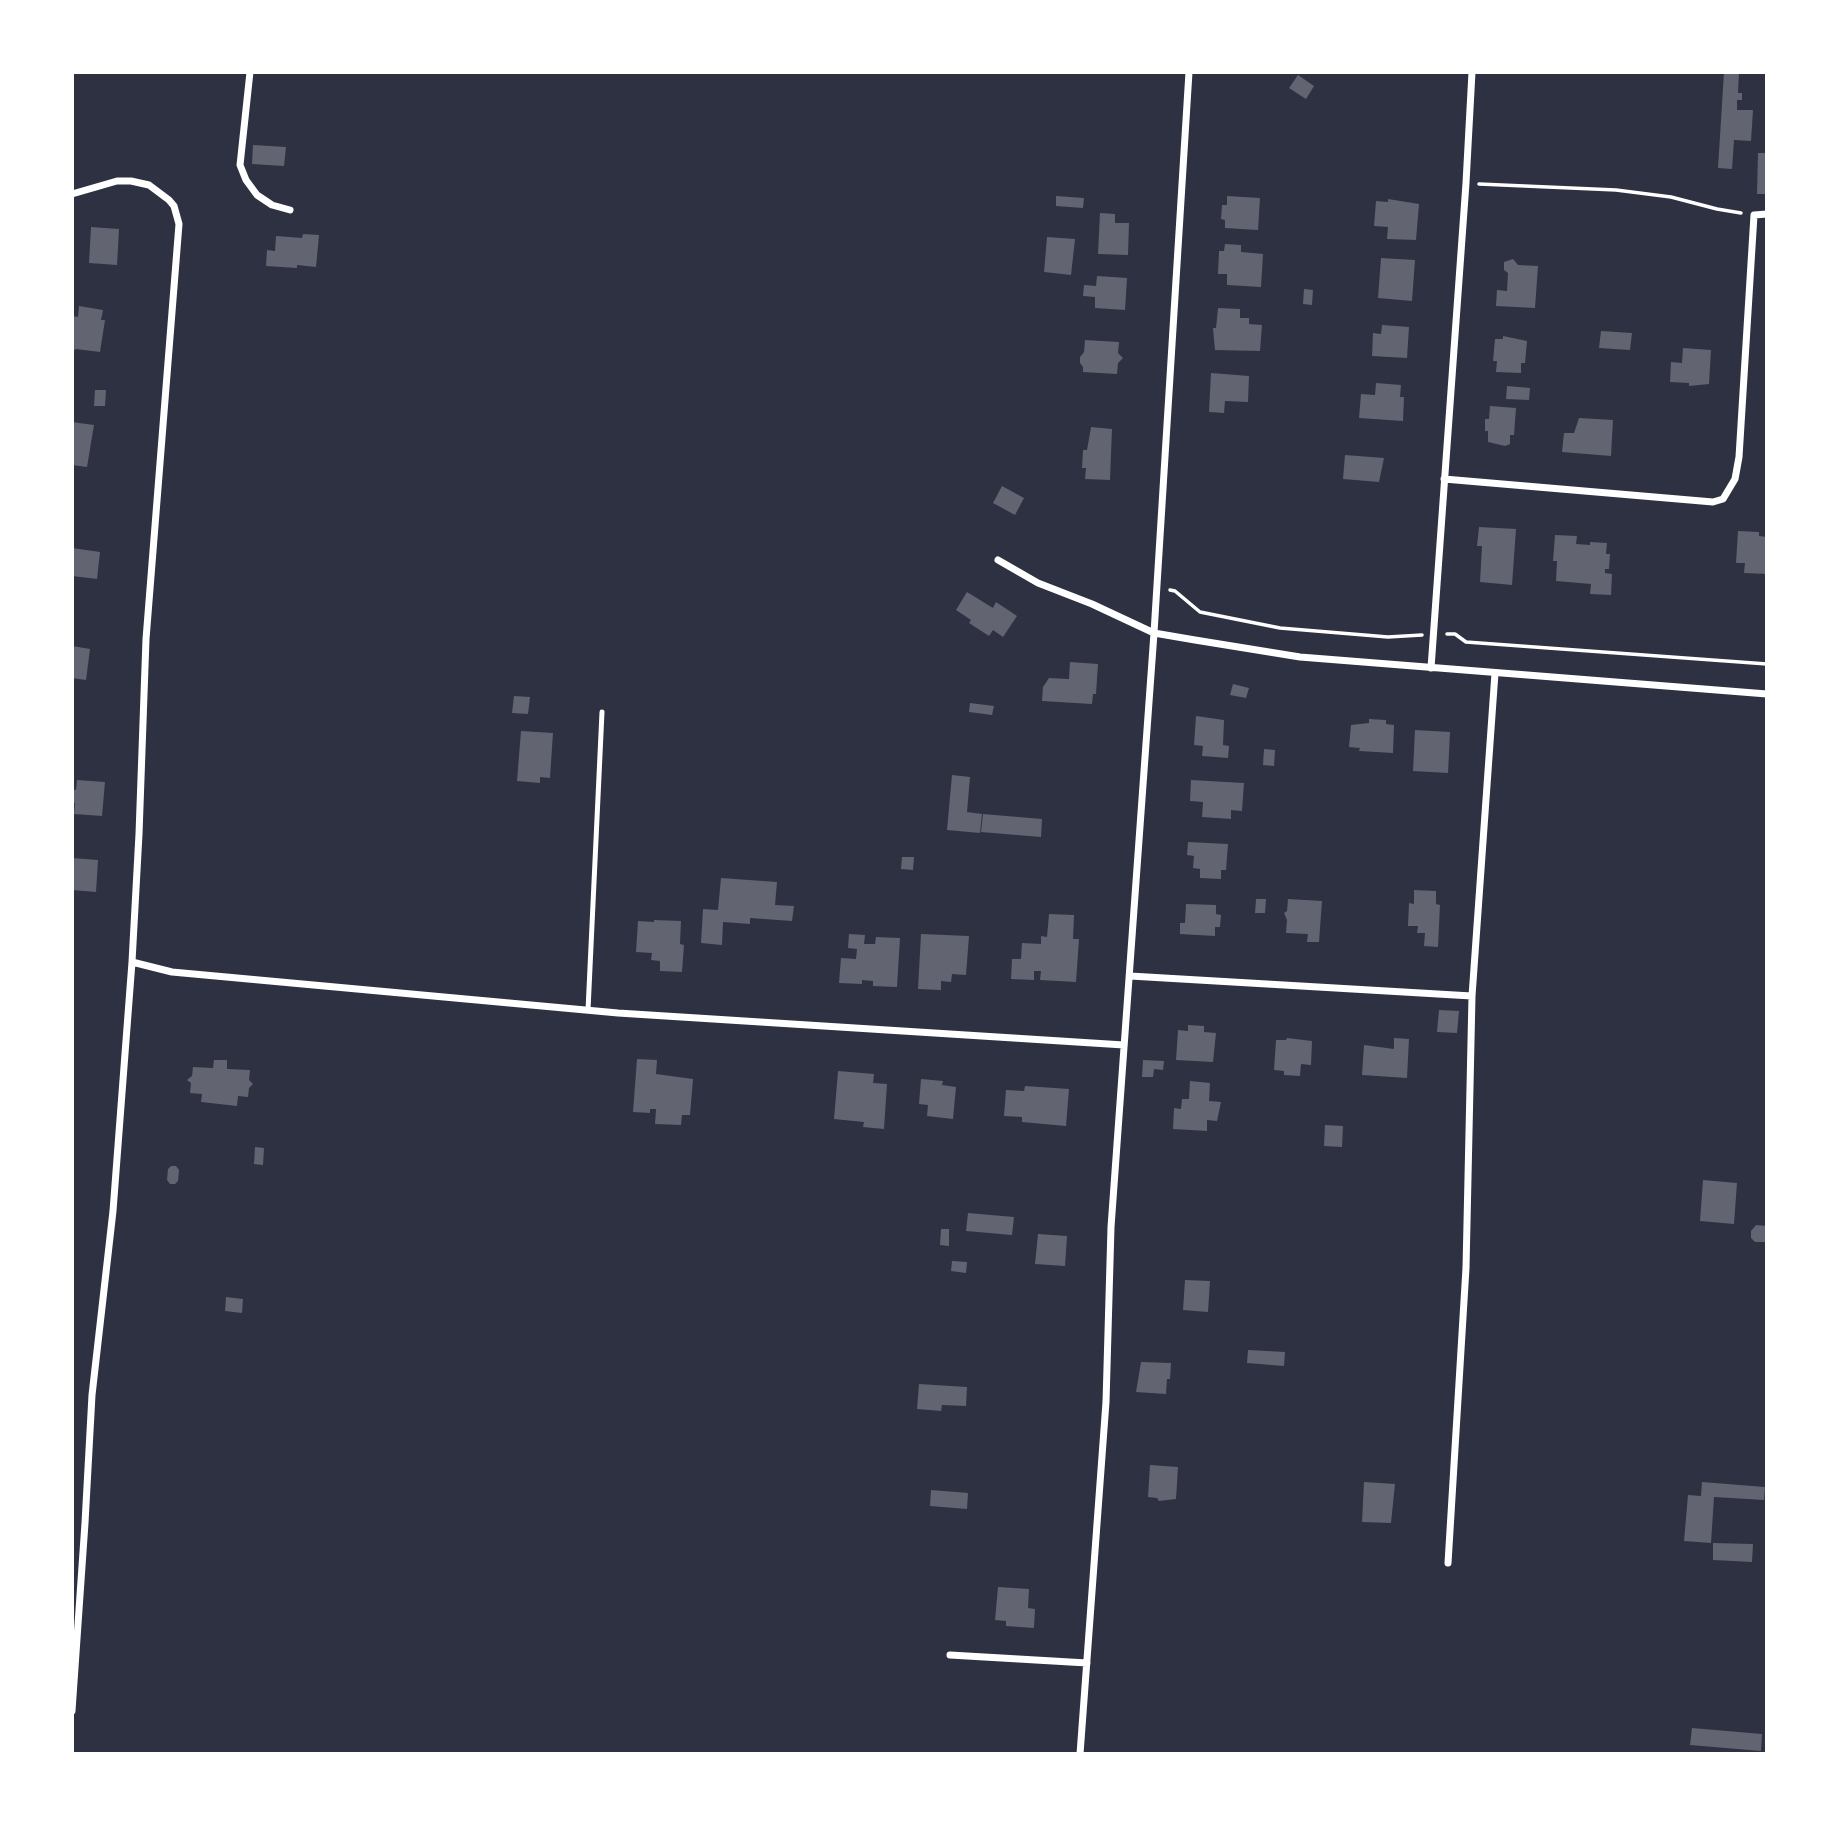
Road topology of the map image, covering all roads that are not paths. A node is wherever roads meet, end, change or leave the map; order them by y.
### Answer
1 (250, 72) edge
2 (1189, 72) edge
3 (1472, 72) edge
4 (72, 194) edge
5 (290, 210) dead end
6 (1767, 214) edge
7 (1444, 479) junction
8 (998, 560) dead end
9 (1154, 633) junction
10 (1430, 668) junction
11 (1494, 673) junction
12 (1767, 694) edge
13 (601, 712) dead end
14 (132, 962) junction
15 (1130, 976) junction
16 (1472, 996) junction
17 (588, 1010) junction
18 (1124, 1045) junction
19 (1448, 1563) dead end
20 (950, 1654) dead end
21 (1087, 1663) junction
22 (72, 1711) edge
23 (1080, 1754) edge

1 - 5 street
2 - 9 street
3 - 7 street
4 - 14 street
6 - 7 street
7 - 10 street
8 - 9 street
9 - 10 street
9 - 15 street
10 - 11 street
11 - 12 street
11 - 16 street
13 - 17 lane
14 - 17 street
14 - 22 street
15 - 16 street
15 - 18 street
16 - 19 street
17 - 18 street
18 - 21 street
20 - 21 street
21 - 23 street

